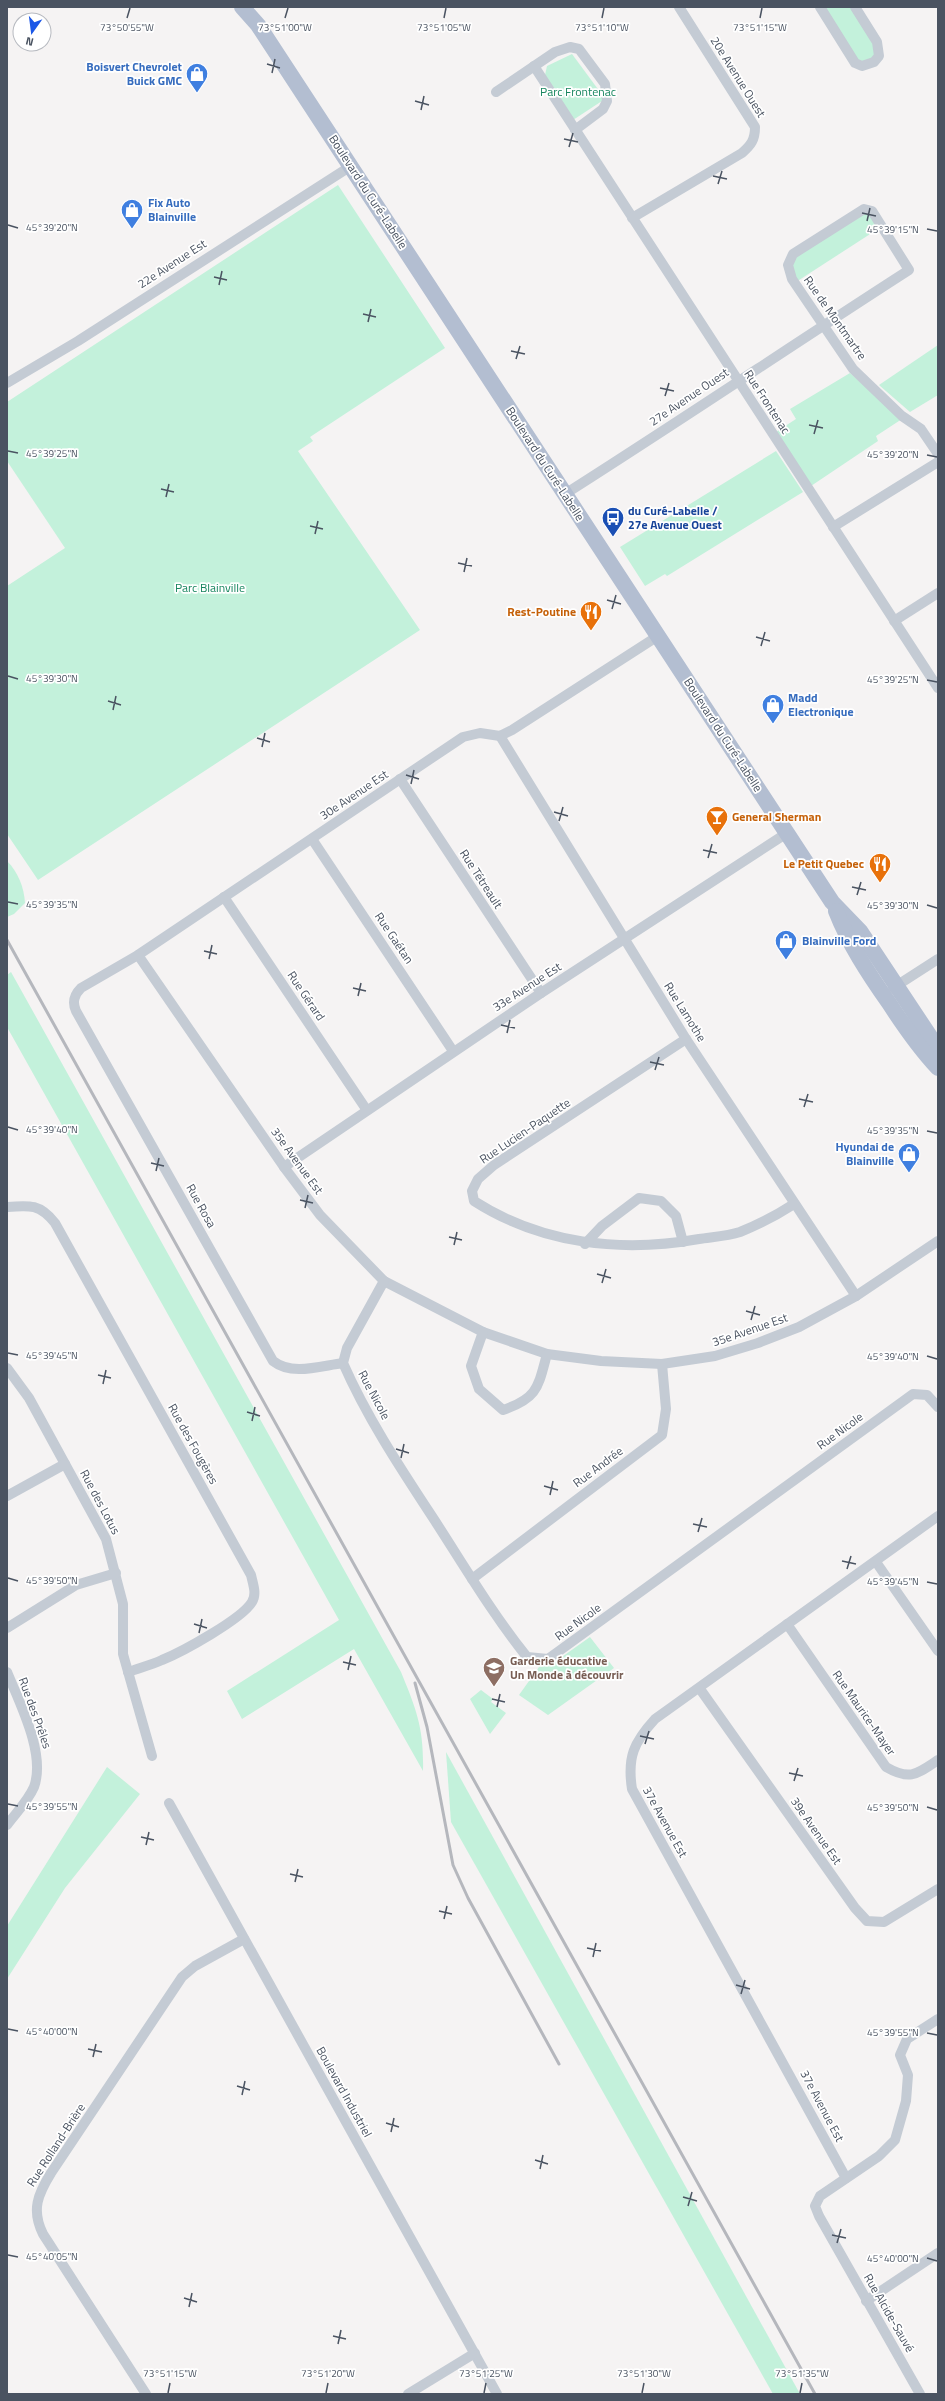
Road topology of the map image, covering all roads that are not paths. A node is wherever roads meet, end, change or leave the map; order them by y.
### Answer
1 (242, 7) edge
2 (250, 7) edge
3 (679, 7) edge
4 (820, 7) edge
5 (855, 7) edge
6 (258, 26) junction
7 (534, 66) junction
8 (496, 92) dead end
9 (575, 130) junction
10 (351, 166) junction
11 (632, 218) junction
12 (909, 270) joint
13 (823, 325) junction
14 (738, 380) junction
15 (7, 383) edge
16 (938, 454) edge
17 (938, 462) edge
18 (565, 494) junction
19 (833, 527) junction
20 (938, 593) edge
21 (894, 621) junction
22 (658, 636) junction
23 (938, 688) edge
24 (500, 736) junction
25 (400, 779) junction
26 (787, 833) junction
27 (312, 839) junction
28 (224, 897) junction
29 (832, 902) junction
30 (625, 940) junction
31 (138, 955) junction
32 (938, 959) edge
33 (897, 986) junction
34 (541, 993) junction
35 (883, 994) junction
36 (74, 999) joint
37 (686, 1039) junction
38 (453, 1051) junction
39 (938, 1055) edge
40 (938, 1068) edge
41 (366, 1109) junction
42 (284, 1167) junction
43 (794, 1204) junction
44 (7, 1207) edge
45 (683, 1242) junction
46 (938, 1242) edge
47 (585, 1244) junction
48 (384, 1281) junction
49 (856, 1296) junction
50 (483, 1332) junction
51 (547, 1354) junction
52 (343, 1363) junction
53 (662, 1364) junction
54 (7, 1368) edge
55 (938, 1407) edge
56 (64, 1464) junction
57 (7, 1496) edge
58 (938, 1516) edge
59 (876, 1562) junction
60 (116, 1573) junction
61 (472, 1579) junction
62 (787, 1624) junction
63 (7, 1628) edge
64 (938, 1651) edge
65 (7, 1672) edge
66 (128, 1672) junction
67 (700, 1689) junction
68 (152, 1756) dead end
69 (938, 1760) edge
70 (169, 1803) dead end
71 (7, 1825) edge
72 (938, 1889) edge
73 (244, 1939) junction
74 (938, 2019) edge
75 (846, 2178) junction
76 (938, 2253) edge
77 (866, 2300) junction
78 (475, 2353) junction
79 (146, 2394) edge
80 (408, 2394) edge
81 (498, 2394) edge
82 (920, 2394) edge

1 - 6 main road, Boulevard du Curé-Labelle
2 - 6 main road, Boulevard du Curé-Labelle
3 - 11 street, 20e Avenue Ouest
4 - 5 street
6 - 10 main road, Boulevard du Curé-Labelle
7 - 8 street
7 - 9 street, Rue Frontenac
7 - 9 street
9 - 11 street, Rue Frontenac
10 - 15 street, 22e Avenue Est
10 - 18 main road, Boulevard du Curé-Labelle
11 - 14 street, Rue Frontenac
12 - 13 street, 27e Avenue Ouest
12 - 13 street, Rue de Montmartre
13 - 14 street, 27e Avenue Ouest
13 - 16 street, Rue de Montmartre
14 - 18 street, 27e Avenue Ouest
14 - 19 street, Rue Frontenac
17 - 19 street
18 - 22 main road, Boulevard du Curé-Labelle
19 - 21 street, Rue Frontenac
20 - 21 street
21 - 23 street, Rue Frontenac
22 - 24 street
22 - 26 main road, Boulevard du Curé-Labelle
24 - 25 street, 30e Avenue Est
24 - 30 street, Rue Lamothe
25 - 27 street, 30e Avenue Est
25 - 34 street, Rue Tétreault
26 - 29 main road, Boulevard du Curé-Labelle
26 - 30 street, 33e Avenue Est
27 - 28 street, 30e Avenue Est
27 - 38 street, Rue Gaétan
28 - 31 street, 30e Avenue Est
28 - 41 street, Rue Gérard
29 - 33 main road, Boulevard du Curé-Labelle
29 - 35 main road, Boulevard du Curé-Labelle
30 - 34 street, 33e Avenue Est
30 - 37 street, Rue Lamothe
31 - 36 street, 30e Avenue Est
31 - 42 street, 35e Avenue Est
32 - 33 street
33 - 35 street
33 - 39 main road, Boulevard du Curé-Labelle
34 - 38 street, 33e Avenue Est
35 - 40 main road, Boulevard du Curé-Labelle
36 - 52 street, Rue Rosa
37 - 43 street, Rue Lamothe
37 - 47 street, Rue Lucien-Paquette
38 - 41 street, 33e Avenue Est
41 - 42 street, 33e Avenue Est
42 - 48 street, 35e Avenue Est
43 - 45 street, Rue Lucien-Paquette
43 - 49 street, Rue Lamothe
44 - 66 street, Rue des Fougères
45 - 47 street, Rue Lucien-Paquette
45 - 47 street
46 - 49 street, 35e Avenue Est
48 - 50 street, 35e Avenue Est
48 - 52 street, Rue Nicole
49 - 53 street, 35e Avenue Est
50 - 51 street, 35e Avenue Est
50 - 51 street
51 - 53 street, 35e Avenue Est
52 - 61 street, Rue Nicole
53 - 61 street, Rue Andrée
54 - 56 street, Rue des Lotus
55 - 61 street, Rue Nicole
56 - 57 street
56 - 60 street, Rue des Lotus
58 - 59 street, 37e Avenue Est
59 - 62 street, 37e Avenue Est
59 - 64 street
60 - 63 street
60 - 66 street, Rue des Lotus
62 - 67 street, 37e Avenue Est
62 - 69 street, Rue Maurice-Mayer
65 - 71 street, Rue des Prêles
66 - 68 street, Rue des Lotus
67 - 72 street, 39e Avenue Est
67 - 75 street, 37e Avenue Est
70 - 73 street, Boulevard Industriel
73 - 78 street, Boulevard Industriel
73 - 79 street, Rue Rolland-Brière
74 - 75 street
75 - 77 street, Rue Alcide-Sauvé
76 - 77 street
77 - 82 street, Rue Alcide-Sauvé
78 - 80 street
78 - 81 street, Boulevard Industriel

